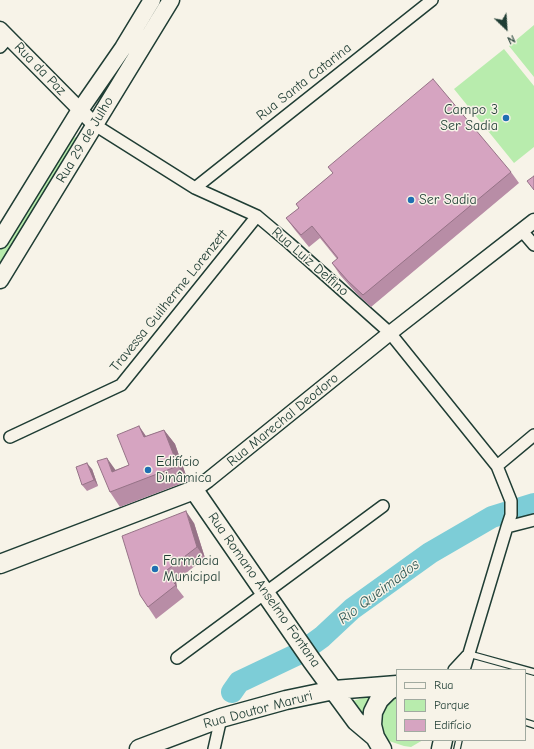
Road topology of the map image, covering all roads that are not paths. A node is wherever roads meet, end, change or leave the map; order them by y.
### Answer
1 (152, 0) edge
2 (171, 0) edge
3 (432, 0) edge
4 (3, 38) edge
5 (80, 110) junction
6 (95, 125) junction
7 (195, 188) junction
8 (257, 216) junction
9 (534, 221) edge
10 (522, 231) junction
11 (0, 240) edge
12 (534, 245) edge
13 (0, 280) edge
14 (390, 332) junction
15 (534, 435) edge
16 (10, 438) dead end
17 (497, 466) junction
18 (194, 490) junction
19 (383, 506) dead end
20 (534, 520) edge
21 (507, 527) junction
22 (0, 564) edge
23 (264, 593) junction
24 (468, 654) junction
25 (177, 658) dead end
26 (455, 669) edge
27 (464, 669) edge
28 (523, 669) edge
29 (396, 686) edge
30 (396, 687) edge
31 (334, 690) junction
32 (221, 718) junction
33 (381, 746) edge
34 (139, 749) edge
35 (214, 749) edge

1 - 5 main road, Rua 29 de Julho
2 - 6 main road, Rua 29 de Julho
3 - 7 street, Rua Santa Catarina
4 - 5 street, Rua da Paz
5 - 6 street, Rua Luiz Delfino
5 - 11 main road, Rua 29 de Julho
6 - 7 street, Rua Luiz Delfino
6 - 13 main road, Rua 29 de Julho
7 - 8 street, Rua Luiz Delfino
8 - 14 street, Rua Luiz Delfino
8 - 16 street, Travessa Guilherme Lorenzett
9 - 10 street, Rua Marechal Deodoro
10 - 12 street
10 - 14 street, Rua Marechal Deodoro
14 - 17 street, Rua Luiz Delfino
14 - 18 street, Rua Marechal Deodoro
15 - 17 street
17 - 21 street, Rua Luiz Delfino
18 - 22 main road, Rua Marechal Deodoro
18 - 23 main road, Rua Romano Anselmo Fontana
19 - 23 street
20 - 21 street
21 - 24 street
23 - 25 street
23 - 31 main road, Rua Romano Anselmo Fontana
24 - 26 street
24 - 27 street
24 - 28 lane
29 - 31 main road, Rua Doutor Maruri
30 - 33 main road
31 - 32 main road, Rua Doutor Maruri
31 - 33 main road
32 - 34 main road, Rua Doutor Maruri
32 - 35 street

